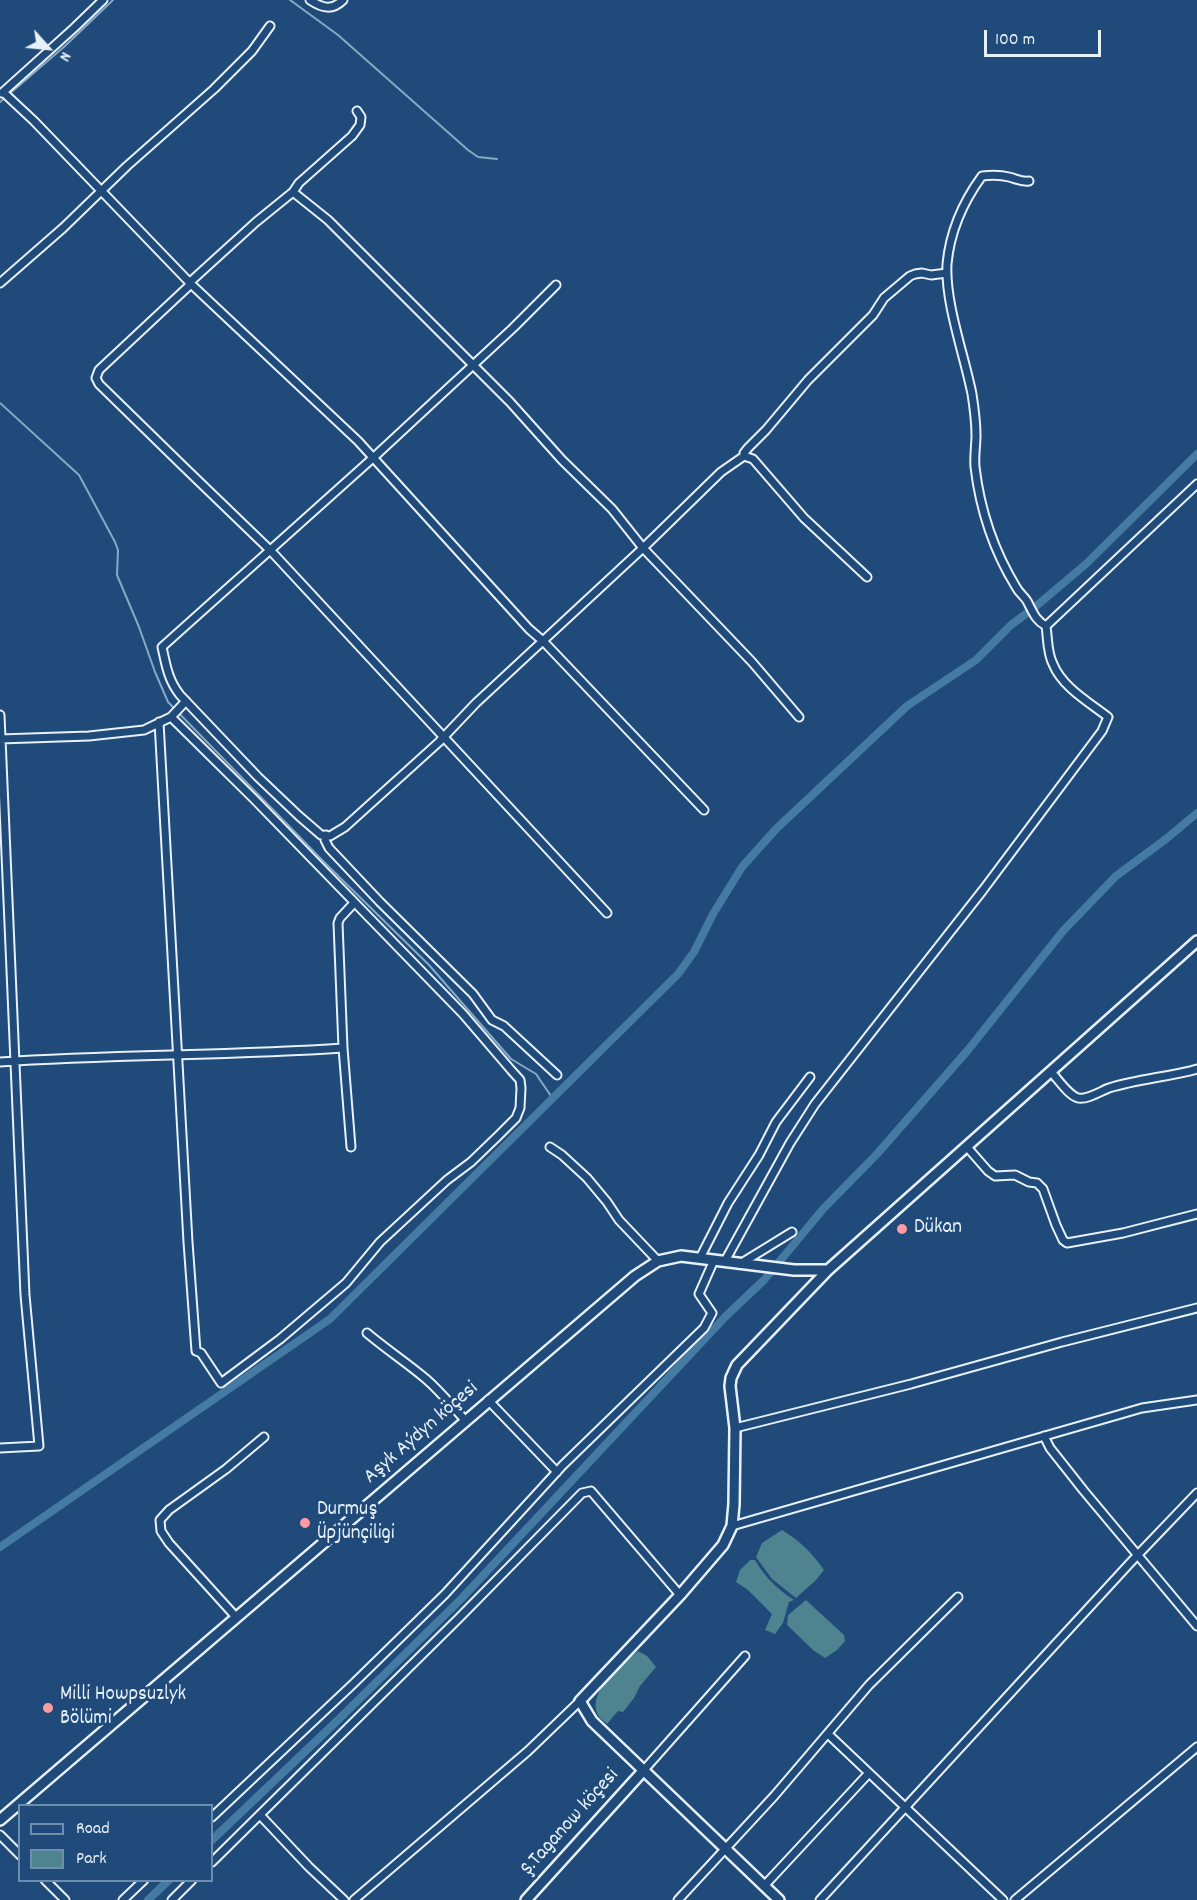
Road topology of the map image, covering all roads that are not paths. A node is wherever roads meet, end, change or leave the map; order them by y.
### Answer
1 (103, 0) edge
2 (310, 0) edge
3 (343, 0) edge
4 (270, 26) dead end
5 (2, 93) edge
6 (357, 111) dead end
7 (1029, 181) dead end
8 (101, 191) junction
9 (293, 192) junction
10 (944, 273) junction
11 (0, 283) edge
12 (190, 283) junction
13 (556, 285) dead end
14 (472, 366) junction
15 (744, 456) junction
16 (374, 457) junction
17 (1197, 484) edge
18 (643, 548) junction
19 (272, 550) junction
20 (867, 577) dead end
21 (1046, 626) junction
22 (543, 640) junction
23 (184, 703) junction
24 (0, 715) edge
25 (172, 716) junction
26 (799, 717) dead end
27 (159, 722) junction
28 (445, 736) junction
29 (1, 739) edge
30 (704, 810) dead end
31 (326, 835) junction
32 (354, 903) junction
33 (607, 913) dead end
34 (1197, 941) edge
35 (343, 1048) junction
36 (179, 1054) junction
37 (14, 1061) junction
38 (0, 1062) edge
39 (1197, 1070) edge
40 (1051, 1072) junction
41 (557, 1075) dead end
42 (810, 1077) dead end
43 (351, 1147) dead end
44 (550, 1147) dead end
45 (968, 1147) junction
46 (1197, 1214) edge
47 (792, 1232) dead end
48 (700, 1258) junction
49 (714, 1260) junction
50 (658, 1261) junction
51 (725, 1261) junction
52 (744, 1265) junction
53 (828, 1270) junction
54 (1197, 1308) edge
55 (367, 1333) dead end
56 (488, 1400) junction
57 (1197, 1400) edge
58 (465, 1420) junction
59 (735, 1428) junction
60 (1044, 1436) junction
61 (264, 1437) dead end
62 (0, 1448) edge
63 (557, 1472) junction
64 (1197, 1493) edge
65 (732, 1526) junction
66 (1138, 1555) junction
67 (680, 1595) junction
68 (958, 1597) dead end
69 (236, 1617) junction
70 (1197, 1626) edge
71 (745, 1656) dead end
72 (580, 1701) junction
73 (828, 1734) junction
74 (1197, 1747) edge
75 (643, 1771) junction
76 (869, 1773) junction
77 (19, 1804) edge
78 (18, 1805) edge
79 (906, 1808) junction
80 (260, 1815) junction
81 (213, 1816) edge
82 (0, 1820) edge
83 (0, 1835) edge
84 (725, 1849) junction
85 (18, 1853) edge
86 (213, 1861) edge
87 (46, 1882) edge
88 (143, 1882) edge
89 (191, 1882) edge
90 (764, 1886) junction
91 (65, 1900) edge
92 (123, 1900) edge
93 (172, 1900) edge
94 (344, 1900) edge
95 (354, 1900) edge
96 (525, 1900) edge
97 (678, 1900) edge
98 (779, 1900) edge
99 (820, 1900) edge
100 (1003, 1900) edge
101 (1015, 1900) edge

1 - 5 street
2 - 3 street
4 - 8 street
5 - 8 street
6 - 9 street
7 - 10 street
8 - 11 street
8 - 12 street
9 - 12 street
9 - 14 street
10 - 15 street
10 - 21 street
12 - 16 street
12 - 19 street
13 - 14 street
14 - 16 street
14 - 18 street
15 - 18 street
15 - 20 street
16 - 19 street
16 - 22 street
17 - 21 street
18 - 22 street
18 - 26 street
19 - 23 street
19 - 28 street
21 - 51 street
22 - 28 street
22 - 30 street
23 - 25 street
23 - 31 street
24 - 29 street
25 - 27 street
25 - 32 street
27 - 29 street
27 - 36 street
28 - 31 street
28 - 33 street
29 - 37 street
31 - 41 street
32 - 35 street
32 - 36 street
34 - 40 main road
35 - 36 street
35 - 43 street
36 - 37 street
37 - 38 street
37 - 62 street
39 - 40 street
40 - 45 main road
42 - 48 street
44 - 50 street
45 - 46 street
45 - 53 main road
47 - 52 street
48 - 49 main road, Aşyk Aýdyn köçesi
48 - 50 main road, Aşyk Aýdyn köçesi
49 - 51 main road, Aşyk Aýdyn köçesi
49 - 63 street
50 - 56 main road, Aşyk Aýdyn köçesi
51 - 52 main road, Aşyk Aýdyn köçesi
52 - 53 main road, Aşyk Aýdyn köçesi
53 - 59 main road
54 - 59 street
55 - 58 street
56 - 58 main road, Aşyk Aýdyn köçesi
56 - 63 street
57 - 60 street
58 - 69 main road, Aşyk Aýdyn köçesi
59 - 65 main road
60 - 65 street
60 - 66 street
61 - 69 street
63 - 81 street
64 - 66 street
65 - 67 main road
66 - 70 street
66 - 79 street
67 - 72 main road
67 - 80 street
68 - 73 street
69 - 77 main road, Aşyk Aýdyn köçesi
71 - 75 street
72 - 75 main road
72 - 95 street
73 - 76 street
73 - 84 street
74 - 101 street
75 - 84 main road
75 - 96 main road, Ş.Taganow köçesi
76 - 79 street
76 - 90 street
78 - 82 main road, Aşyk Aýdyn köçesi
79 - 99 street
79 - 100 street
80 - 86 street
80 - 94 street
83 - 85 street
84 - 90 main road
84 - 97 street
87 - 91 street
88 - 92 street
89 - 93 street
90 - 98 main road

